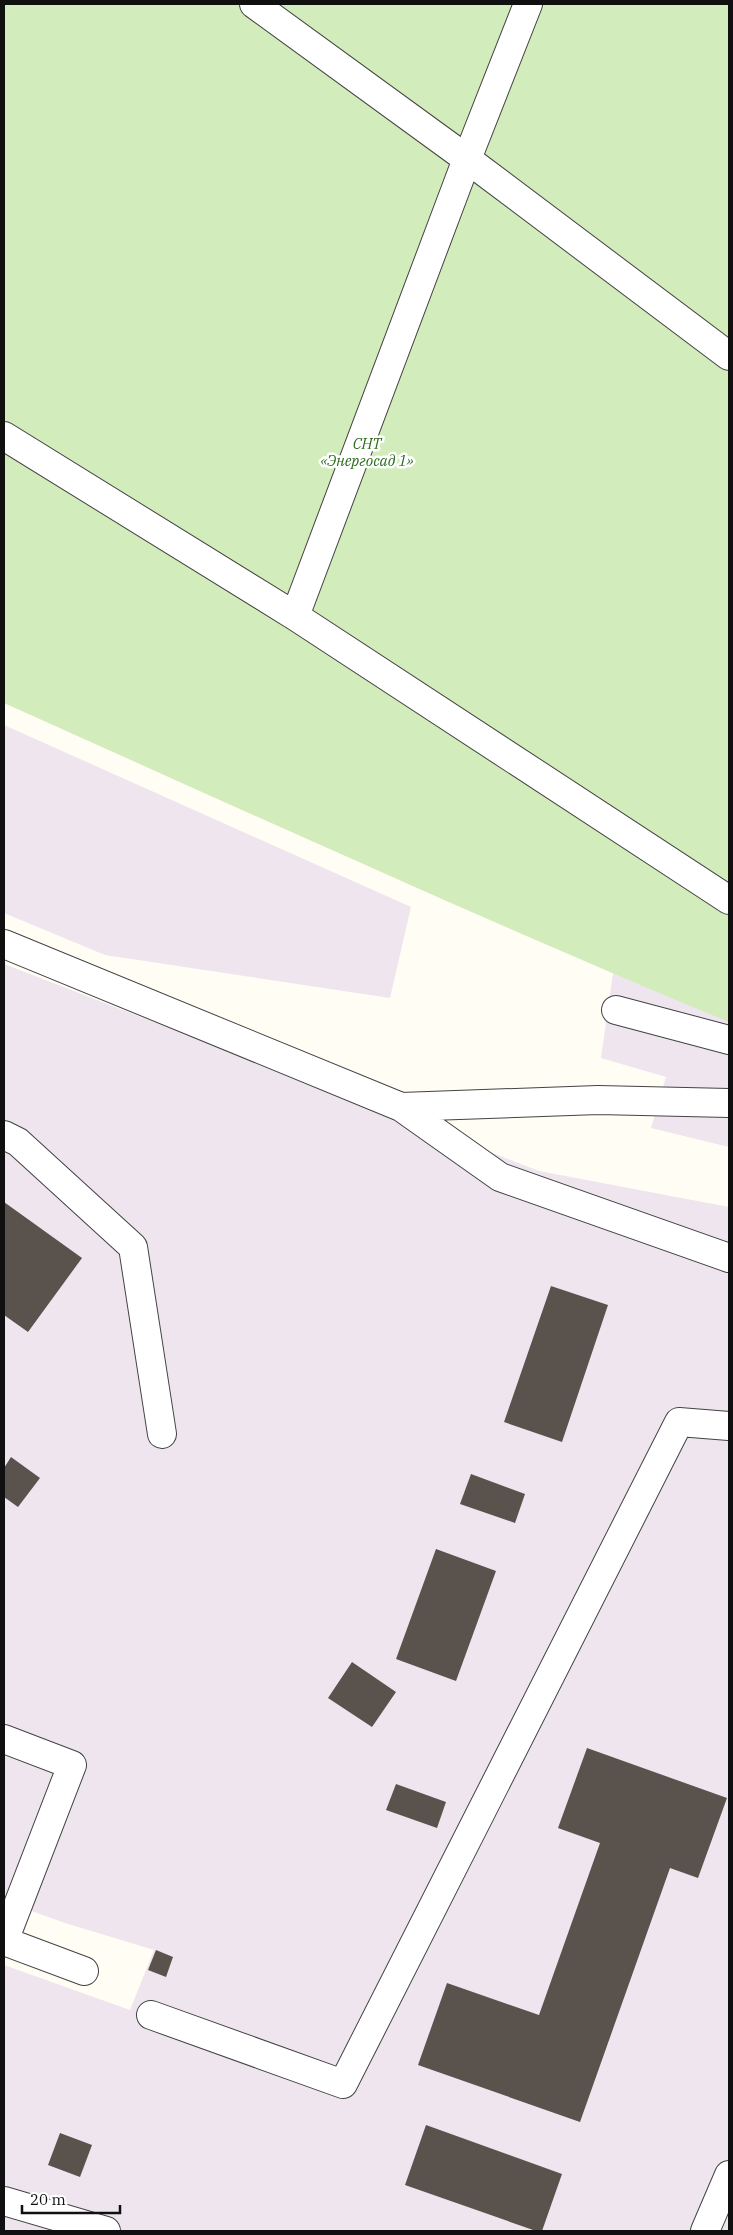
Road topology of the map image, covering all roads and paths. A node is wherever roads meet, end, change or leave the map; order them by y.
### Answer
1 (254, 4) edge
2 (528, 4) edge
3 (467, 159) junction
4 (729, 356) edge
5 (4, 436) edge
6 (296, 616) junction
7 (729, 900) edge
8 (4, 944) edge
9 (616, 1010) dead end
10 (729, 1040) edge
11 (729, 1103) edge
12 (401, 1107) junction
13 (4, 1135) edge
14 (729, 1258) edge
15 (729, 1426) edge
16 (162, 1434) dead end
17 (4, 1739) edge
18 (84, 1971) dead end
19 (151, 2015) dead end
20 (729, 2175) edge
21 (4, 2201) edge
22 (106, 2231) edge
23 (705, 2231) edge

1 - 3 lane
2 - 3 lane
3 - 4 lane
3 - 6 lane
5 - 6 lane
6 - 7 lane
8 - 12 lane
9 - 10 lane
11 - 12 lane
12 - 14 lane
13 - 16 lane
15 - 19 lane
17 - 18 lane
20 - 23 lane
21 - 22 lane

